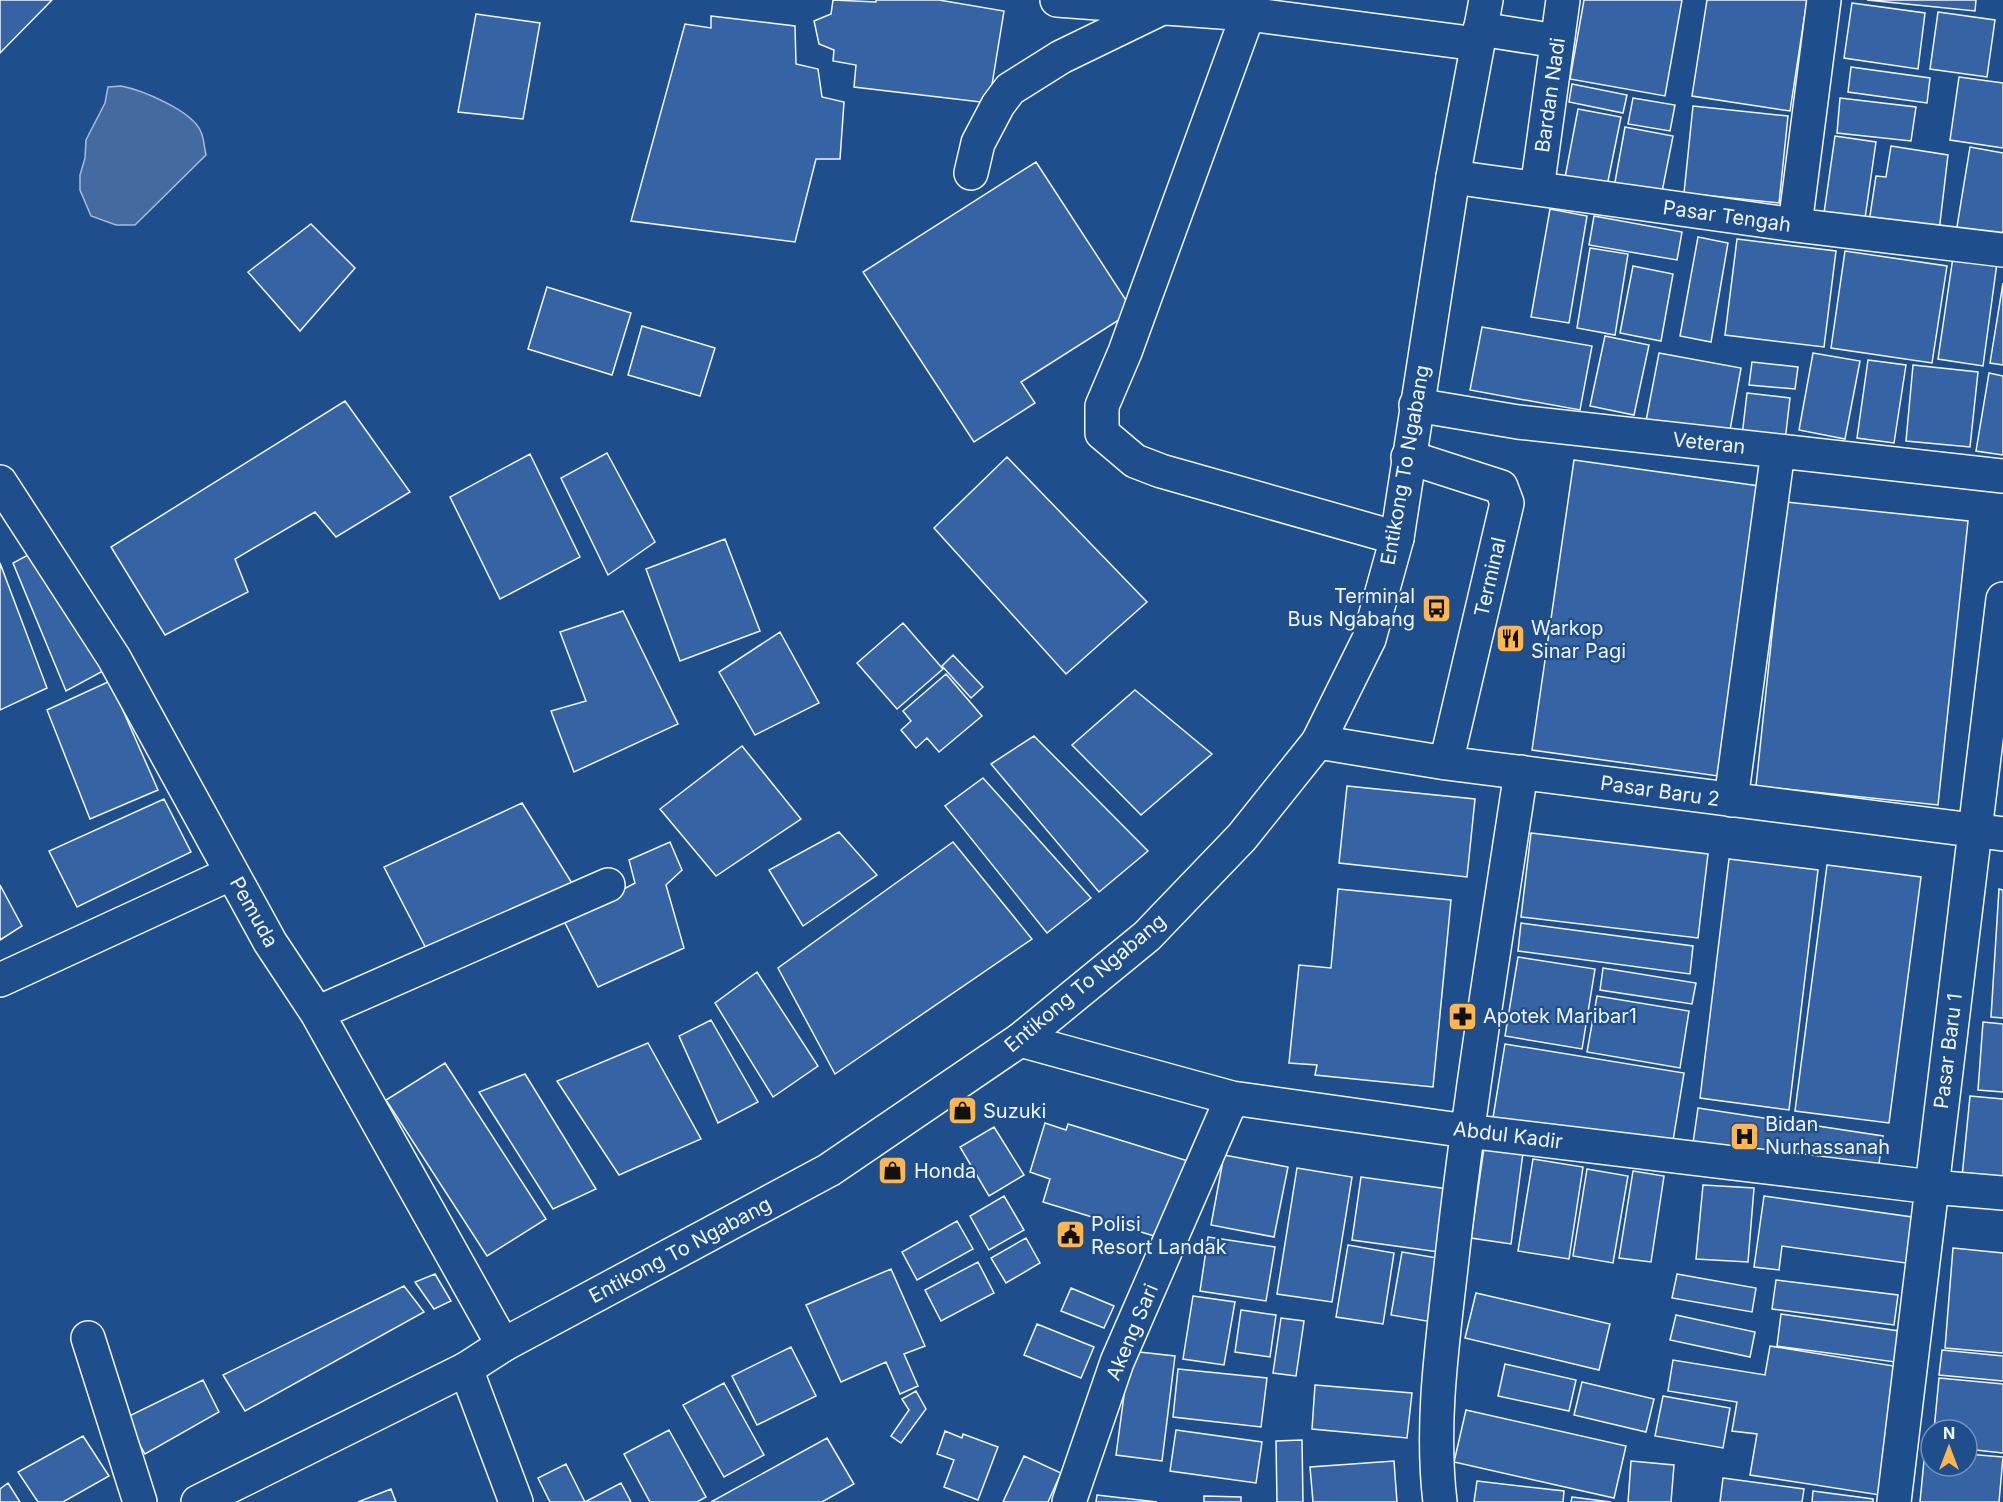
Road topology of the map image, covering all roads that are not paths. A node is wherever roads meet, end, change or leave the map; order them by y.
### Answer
1 (1057, 0) edge
2 (1563, 0) edge
3 (1824, 0) edge
4 (1162, 8) junction
5 (1248, 14) junction
6 (1481, 25) edge
7 (1557, 41) junction
8 (971, 173) dead end
9 (1452, 177) junction
10 (1537, 189) junction
11 (1795, 225) junction
12 (2003, 250) edge
13 (1416, 405) junction
14 (1778, 451) junction
15 (1408, 457) junction
16 (2003, 476) edge
17 (0, 482) edge
18 (1397, 538) junction
19 (2003, 599) edge
20 (1318, 742) junction
21 (1446, 763) junction
22 (1521, 772) junction
23 (1731, 800) junction
24 (1988, 832) edge
25 (232, 873) junction
26 (608, 885) dead end
27 (0, 980) edge
28 (317, 1013) junction
29 (1020, 1040) junction
30 (1232, 1098) junction
31 (1467, 1131) junction
32 (1932, 1187) junction
33 (2003, 1193) edge
34 (88, 1338) dead end
35 (503, 1345) junction
36 (466, 1368) junction
37 (140, 1502) edge
38 (198, 1502) edge
39 (516, 1502) edge
40 (1069, 1502) edge
41 (1440, 1502) edge
42 (1894, 1502) edge

1 - 4 main road
2 - 7 main road, Bardan Nadi
3 - 11 main road
4 - 5 main road
4 - 8 main road
5 - 6 main road
5 - 18 main road
6 - 7 main road
6 - 9 main road, Entikong To Ngabang
7 - 10 main road, Bardan Nadi
9 - 10 main road, Pasar Tengah
9 - 13 main road, Entikong To Ngabang
10 - 11 main road, Pasar Tengah
11 - 12 main road, Pasar Tengah
13 - 14 main road, Veteran
13 - 15 main road, Entikong To Ngabang
14 - 16 main road, Veteran
14 - 23 main road
15 - 18 main road, Entikong To Ngabang
15 - 21 main road, Terminal
17 - 25 main road, Pemuda
18 - 20 main road, Entikong To Ngabang
19 - 24 main road, Pasar Baru 1
20 - 21 main road, Pasar Baru 2
20 - 29 main road, Entikong To Ngabang
21 - 22 main road, Pasar Baru 2
22 - 23 main road, Pasar Baru 2
22 - 31 main road
23 - 24 main road, Pasar Baru 2
24 - 32 main road, Pasar Baru 1
25 - 27 main road
25 - 28 main road, Pemuda
26 - 28 main road
28 - 35 main road, Pemuda
29 - 30 main road, Abdul Kadir
29 - 35 main road, Entikong To Ngabang
30 - 31 main road, Abdul Kadir
30 - 40 main road, Akeng Sari
31 - 32 main road, Abdul Kadir
31 - 41 main road
32 - 33 main road, Abdul Kadir
32 - 42 main road, Pasar Baru 1
34 - 37 main road
35 - 36 main road, Entikong To Ngabang
36 - 38 main road, Entikong To Ngabang
36 - 39 main road

